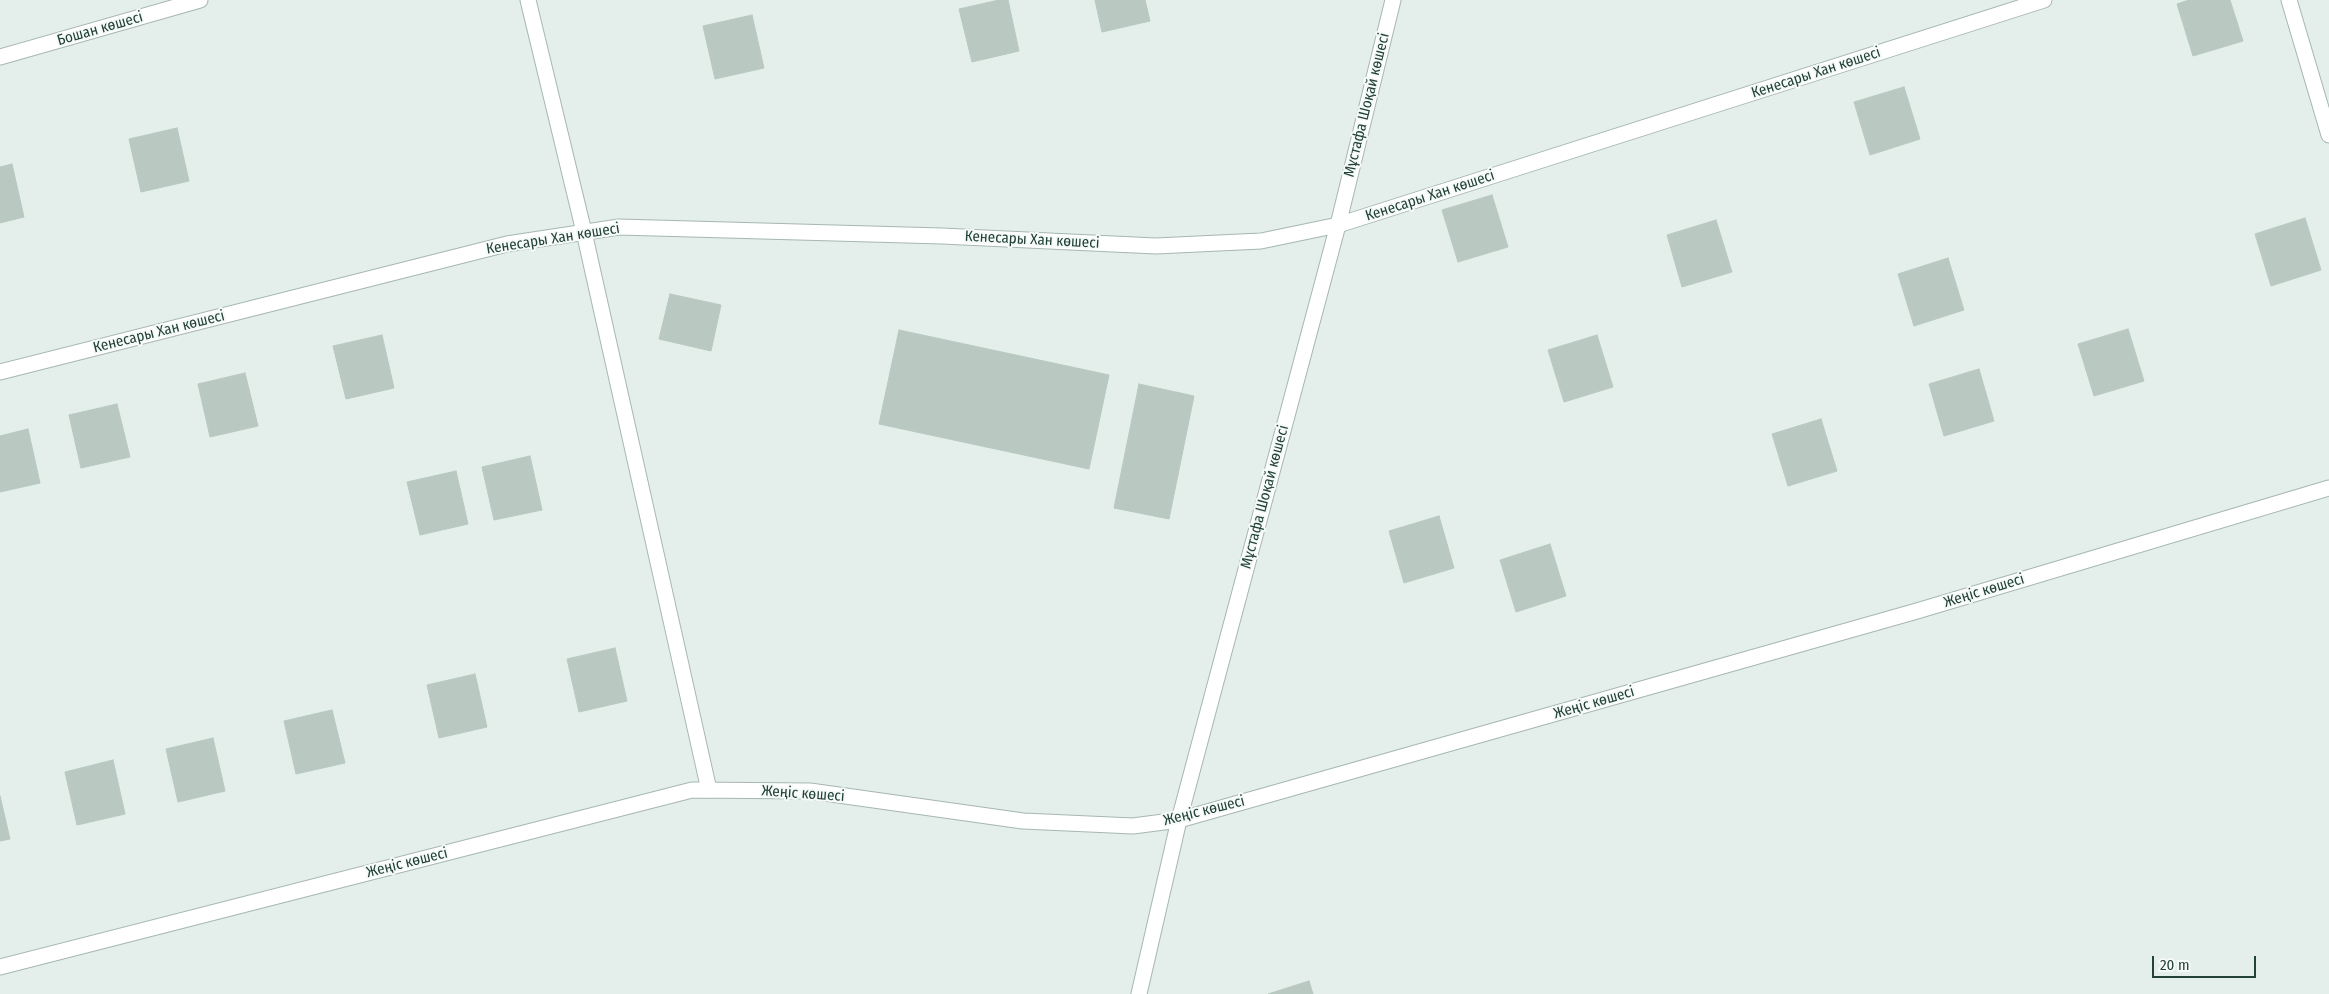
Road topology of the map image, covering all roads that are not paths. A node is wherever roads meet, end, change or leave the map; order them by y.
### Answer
1 (200, 0) edge
2 (528, 0) edge
3 (1394, 0) edge
4 (2044, 0) edge
5 (2289, 0) edge
6 (0, 57) edge
7 (2329, 135) edge
8 (1338, 225) junction
9 (584, 232) junction
10 (0, 372) edge
11 (2329, 488) edge
12 (708, 790) junction
13 (1179, 820) junction
14 (0, 967) edge
15 (1139, 994) edge

1 - 6 street, Бошан көшесі
2 - 9 street
3 - 8 street, Мұстафа Шоқай көшесі
4 - 8 street, Кенесары Хан көшесі
5 - 7 street
8 - 9 street, Кенесары Хан көшесі
8 - 13 street, Мұстафа Шоқай көшесі
9 - 10 street, Кенесары Хан көшесі
9 - 12 street
11 - 13 street, Жеңіс көшесі
12 - 13 street, Жеңіс көшесі
12 - 14 street, Жеңіс көшесі
13 - 15 street, Мұстафа Шоқай көшесі

